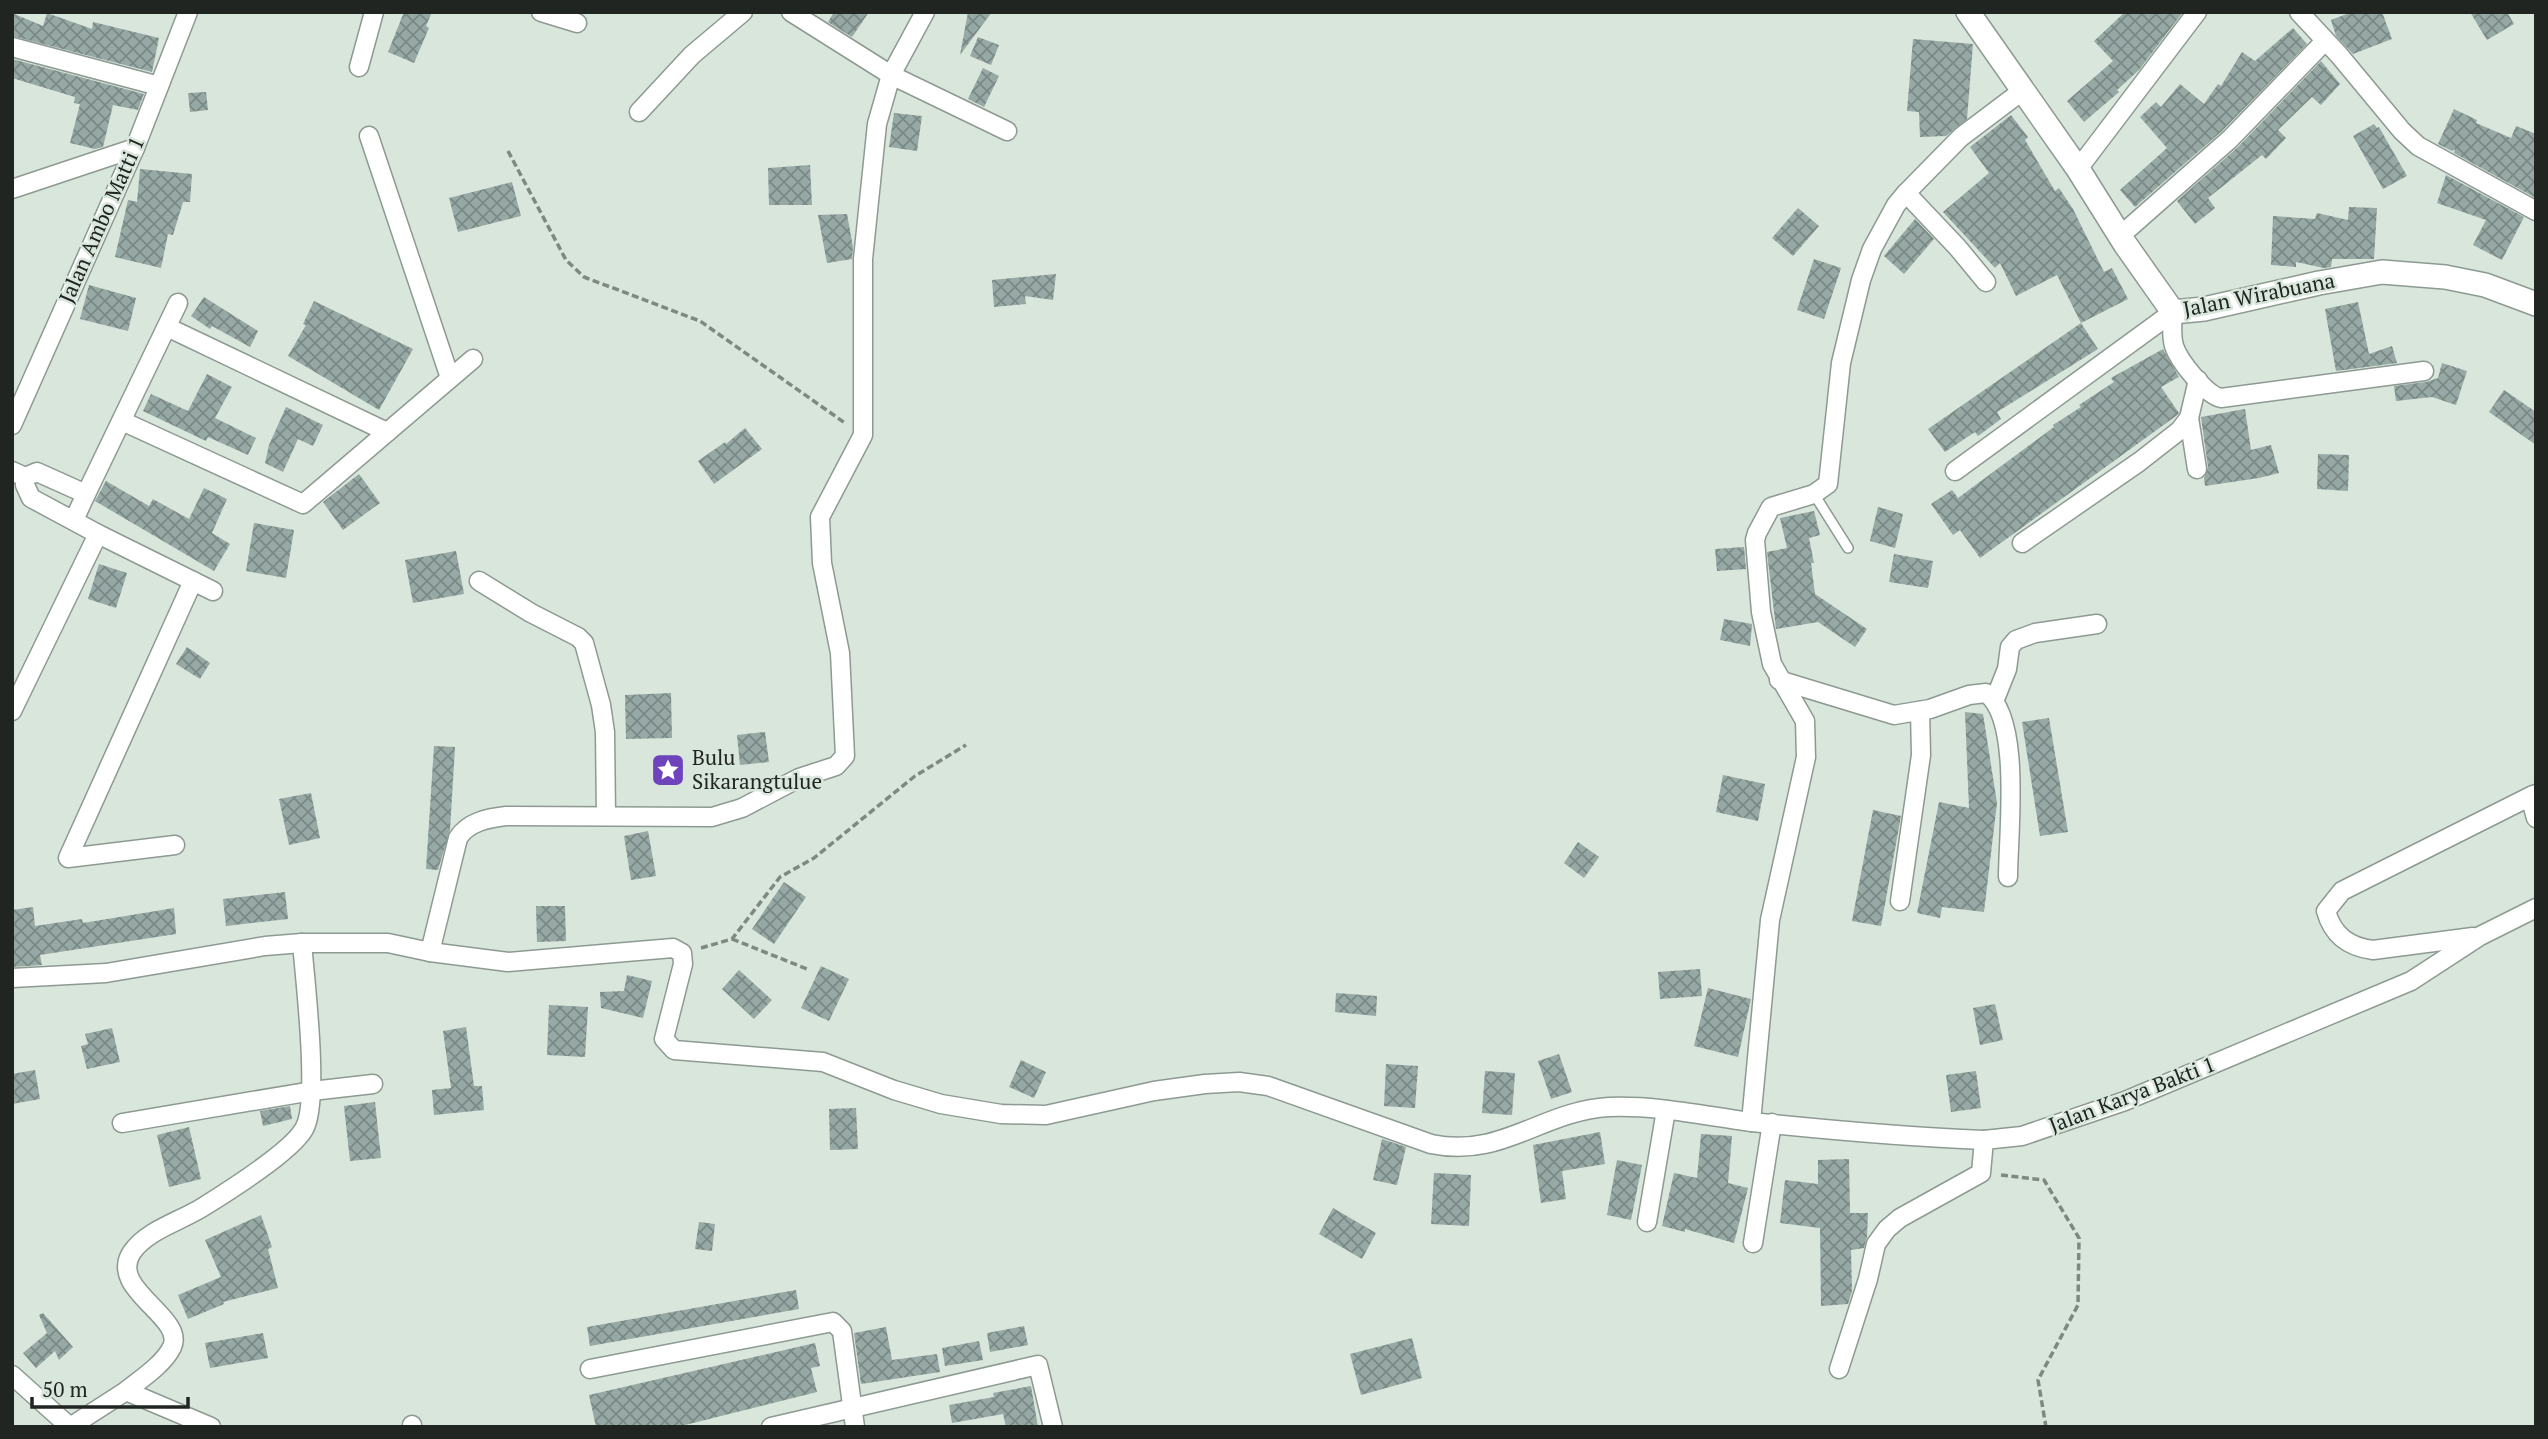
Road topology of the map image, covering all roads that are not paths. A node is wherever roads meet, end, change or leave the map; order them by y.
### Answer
1 (188, 12) edge
2 (374, 12) edge
3 (541, 12) edge
4 (743, 12) edge
5 (791, 12) edge
6 (925, 12) edge
7 (1968, 12) edge
8 (2197, 12) edge
9 (2299, 12) edge
10 (577, 23) dead end
11 (2325, 41) junction
12 (12, 47) edge
13 (359, 67) dead end
14 (891, 75) junction
15 (159, 86) junction
16 (2022, 91) junction
17 (639, 112) dead end
18 (1007, 131) dead end
19 (369, 136) dead end
20 (135, 148) junction
21 (2078, 169) junction
22 (12, 190) edge
23 (1906, 193) junction
24 (2536, 211) edge
25 (2120, 236) junction
26 (1986, 282) dead end
27 (178, 303) dead end
28 (2536, 304) edge
29 (2173, 312) junction
30 (167, 327) junction
31 (473, 359) dead end
32 (2424, 371) dead end
33 (450, 378) junction
34 (2198, 380) junction
35 (2189, 418) junction
36 (122, 421) junction
37 (12, 425) edge
38 (387, 432) junction
39 (2197, 469) dead end
40 (1955, 471) dead end
41 (19, 474) edge
42 (86, 494) junction
43 (1814, 494) junction
44 (74, 520) junction
45 (98, 534) junction
46 (2022, 543) dead end
47 (1848, 548) dead end
48 (193, 581) junction
49 (479, 581) dead end
50 (213, 591) dead end
51 (2097, 624) dead end
52 (1779, 680) junction
53 (1995, 699) junction
54 (12, 711) edge
55 (1920, 711) junction
56 (2534, 794) edge
57 (606, 816) junction
58 (2536, 818) edge
59 (175, 845) dead end
60 (2008, 877) dead end
61 (1900, 901) dead end
62 (2536, 908) edge
63 (2480, 936) junction
64 (302, 943) junction
65 (430, 952) junction
66 (12, 978) edge
67 (373, 1084) dead end
68 (312, 1091) junction
69 (1666, 1110) junction
70 (1751, 1122) junction
71 (122, 1123) dead end
72 (1772, 1123) junction
73 (1984, 1140) junction
74 (1647, 1222) dead end
75 (1753, 1243) dead end
76 (590, 1369) dead end
77 (1839, 1369) dead end
78 (15, 1383) edge
79 (126, 1391) junction
80 (852, 1408) junction
81 (70, 1427) edge
82 (211, 1427) edge
83 (771, 1427) edge
84 (855, 1427) edge
85 (1053, 1427) edge

1 - 15 street, Jalan Ambo Matti 1
2 - 13 street
3 - 10 street
4 - 17 street
5 - 14 street
6 - 14 street
7 - 16 street, Jalan Wirabuana
8 - 21 street
9 - 11 street
11 - 24 street
11 - 25 street
12 - 15 street
14 - 18 street
14 - 57 street
15 - 20 street, Jalan Ambo Matti 1
16 - 21 street, Jalan Wirabuana
16 - 23 street
19 - 33 street
20 - 22 street
20 - 37 street, Jalan Ambo Matti 1
21 - 25 street, Jalan Wirabuana
23 - 26 street
23 - 43 street
25 - 29 street, Jalan Wirabuana
27 - 30 street
28 - 29 street, Jalan Wirabuana
29 - 34 street
29 - 40 street
30 - 36 street
30 - 38 street
31 - 33 street
32 - 34 street
33 - 38 street
34 - 35 street
35 - 39 street
35 - 46 street
36 - 38 street
36 - 42 street
41 - 42 street
41 - 44 street
42 - 44 street
43 - 47 lane
43 - 52 street
44 - 45 street
45 - 48 street
45 - 54 street
48 - 50 street
48 - 59 street
49 - 57 street
51 - 53 street
52 - 55 street
52 - 70 street
53 - 55 street
53 - 60 street
55 - 61 street
56 - 58 street
56 - 63 street
57 - 65 street
62 - 63 street, Jalan Karya Bakti 1
63 - 73 street, Jalan Karya Bakti 1
64 - 65 street
64 - 66 street
64 - 68 street
65 - 69 street, Jalan Karya Bakti 1
67 - 68 street
68 - 71 street
68 - 79 street
69 - 70 street, Jalan Karya Bakti 1
69 - 74 street
70 - 72 street, Jalan Karya Bakti 1
72 - 73 street, Jalan Karya Bakti 1
72 - 75 street
73 - 77 street
76 - 80 street
78 - 81 street
79 - 81 street
79 - 82 street
80 - 83 street
80 - 84 street
80 - 85 street

